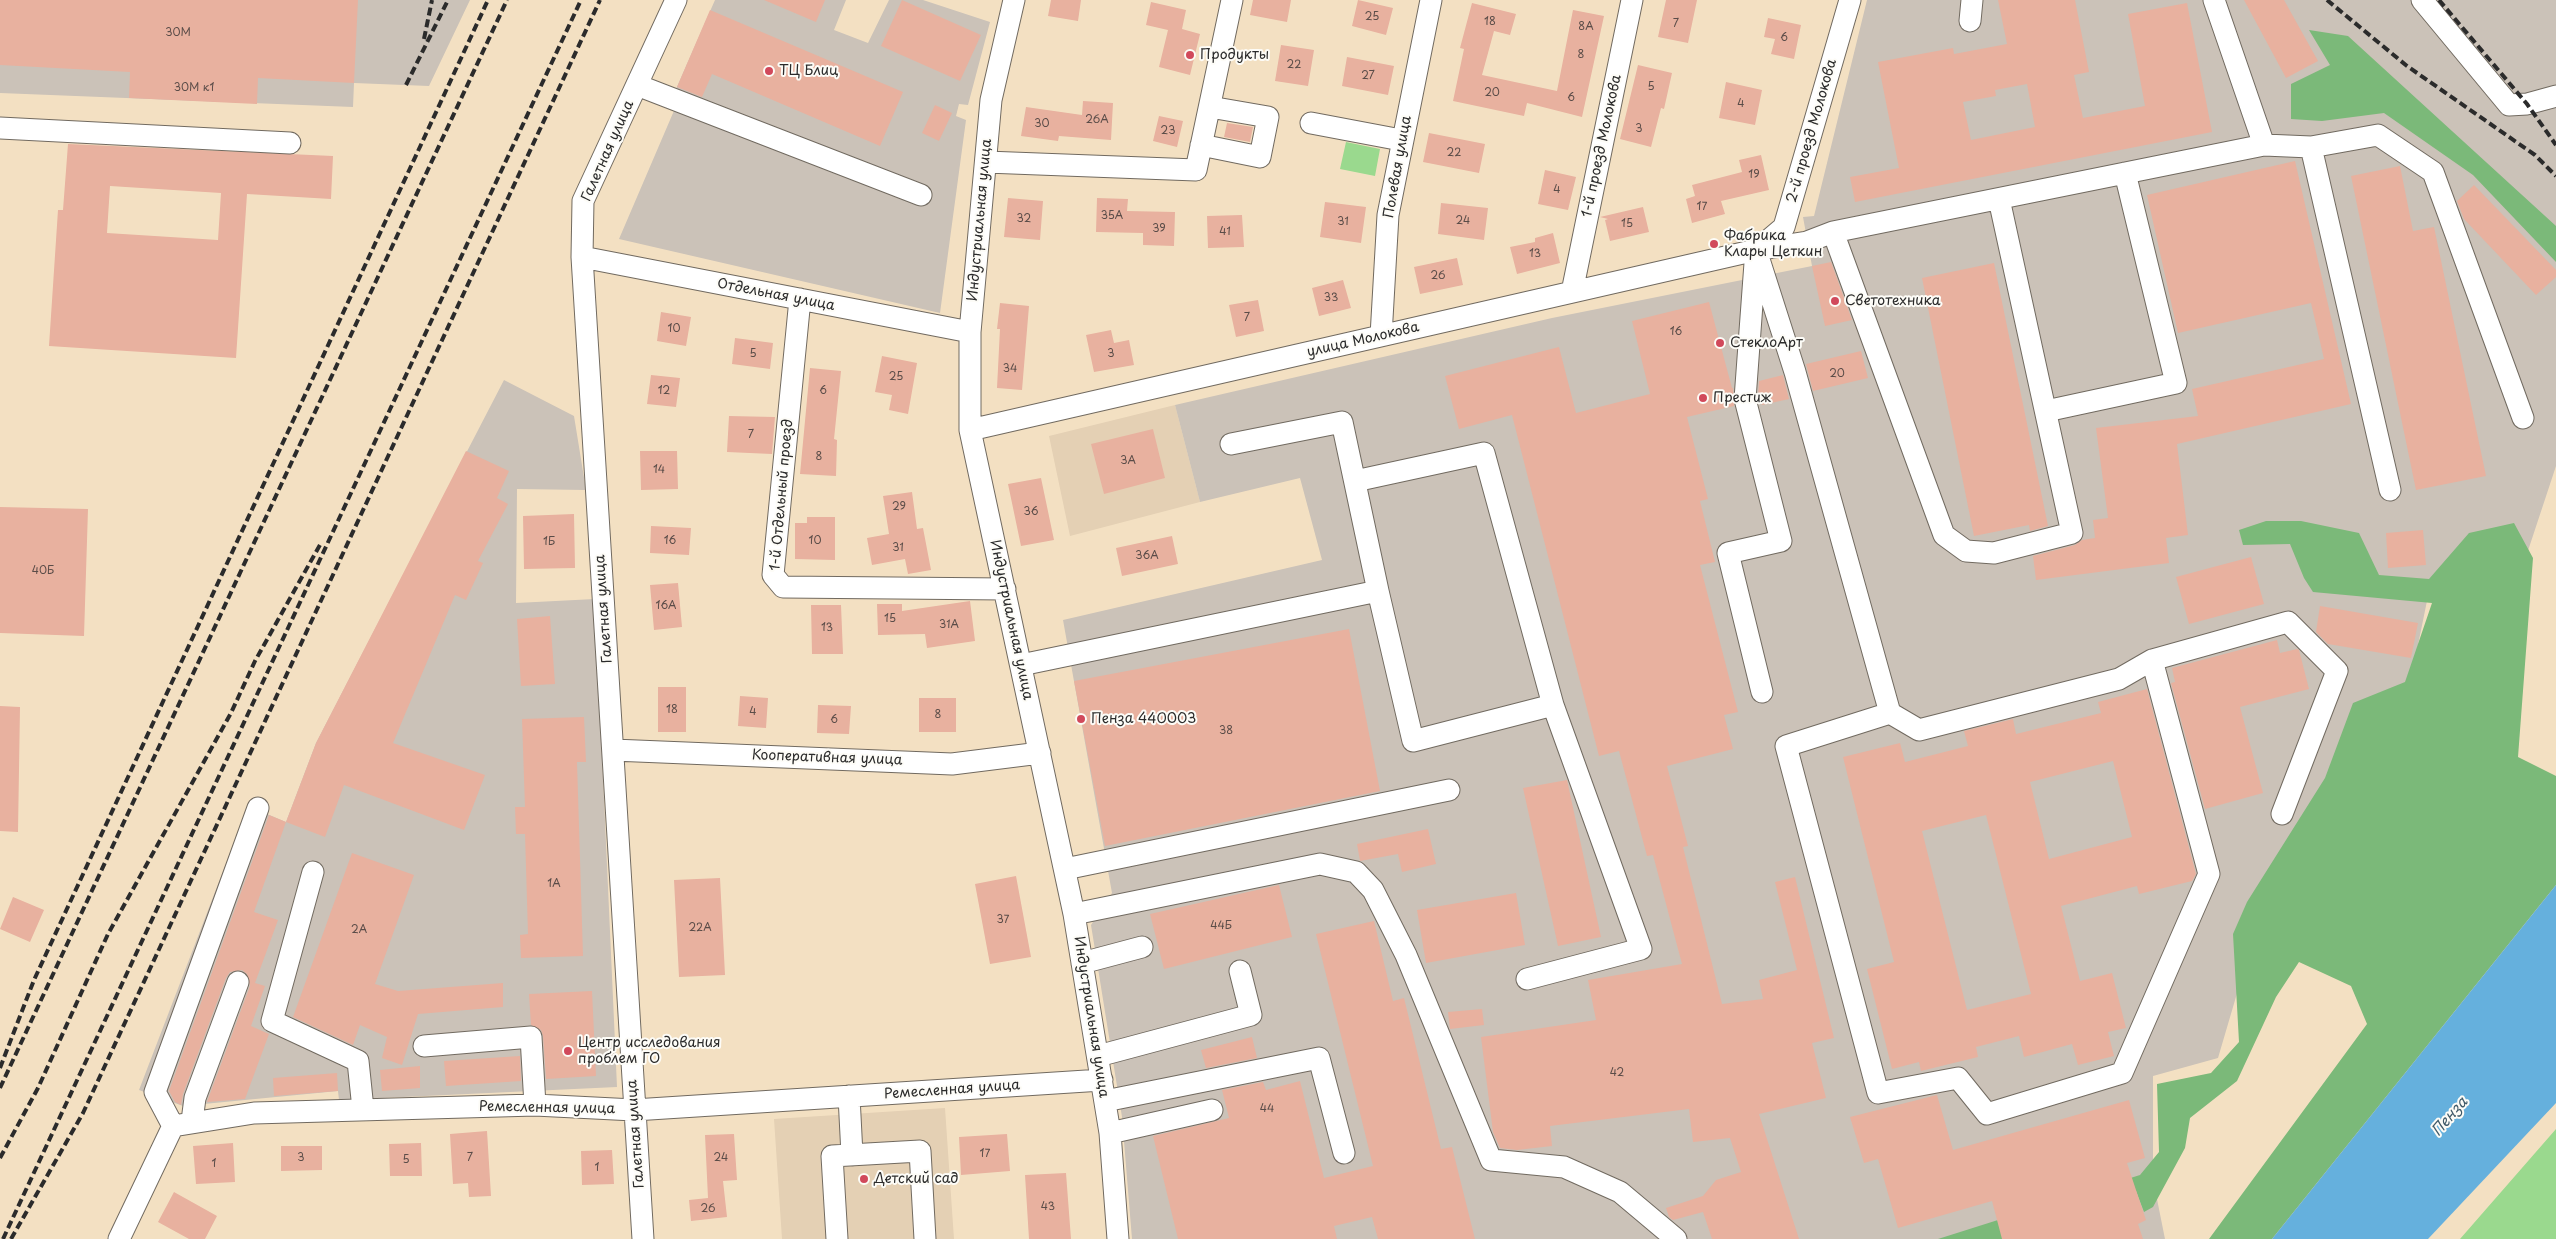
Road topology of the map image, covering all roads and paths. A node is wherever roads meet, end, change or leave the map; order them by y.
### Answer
1 (676, 0) edge
2 (1014, 0) edge
3 (1232, 0) edge
4 (1431, 0) edge
5 (1632, 0) edge
6 (1850, 0) edge
7 (1972, 0) edge
8 (2214, 0) edge
9 (2422, 0) edge
10 (1970, 21) dead end
11 (637, 85) junction
12 (2556, 96) edge
13 (1210, 107) junction
14 (1311, 123) dead end
15 (0, 128) edge
16 (1401, 140) junction
17 (290, 143) dead end
18 (1201, 145) junction
19 (2264, 145) junction
20 (2311, 147) junction
21 (986, 162) junction
22 (2125, 173) junction
23 (921, 195) dead end
24 (1999, 199) junction
25 (1833, 232) junction
26 (1756, 250) junction
27 (582, 257) junction
28 (1572, 292) junction
29 (800, 299) junction
30 (970, 332) junction
31 (1381, 336) junction
32 (2046, 412) junction
33 (2523, 418) dead end
34 (970, 430) junction
35 (1231, 444) dead end
36 (1355, 481) junction
37 (2390, 490) dead end
38 (1005, 589) junction
39 (1378, 590) junction
40 (2152, 660) junction
41 (1021, 665) junction
42 (1762, 692) dead end
43 (1553, 705) junction
44 (1890, 713) junction
45 (613, 750) junction
46 (1040, 753) junction
47 (1449, 790) dead end
48 (258, 808) dead end
49 (2282, 814) dead end
50 (1064, 869) junction
51 (313, 872) dead end
52 (1074, 914) junction
53 (1142, 947) dead end
54 (1082, 963) junction
55 (1240, 971) dead end
56 (1527, 979) dead end
57 (238, 982) dead end
58 (424, 1046) dead end
59 (1098, 1056) junction
60 (1102, 1080) junction
61 (849, 1096) junction
62 (1106, 1101) junction
63 (536, 1105) junction
64 (363, 1109) junction
65 (634, 1110) junction
66 (1212, 1110) dead end
67 (182, 1124) junction
68 (1110, 1133) junction
69 (1344, 1152) dead end
70 (852, 1155) junction
71 (119, 1239) edge
72 (643, 1239) edge
73 (837, 1239) edge
74 (925, 1239) edge
75 (1118, 1239) edge
76 (1676, 1239) edge

1 - 11 street, Галетная улица
2 - 21 street, Индустриальная улица
3 - 13 street
4 - 16 street, Полевая улица
5 - 28 street, 1-й проезд Молокова
6 - 26 street, 2-й проезд Молокова
7 - 10 street
8 - 19 street
9 - 12 street
11 - 23 street
11 - 27 street, Галетная улица
13 - 18 street
13 - 18 street
14 - 16 street
15 - 17 street
16 - 31 street, Полевая улица
18 - 21 street
19 - 20 street, улица Молокова
19 - 22 street, улица Молокова
20 - 33 street, улица Молокова
20 - 37 street
21 - 30 street, Индустриальная улица
22 - 24 street, улица Молокова
22 - 32 street
24 - 25 street, улица Молокова
24 - 32 street
25 - 26 street, улица Молокова
25 - 32 street
26 - 28 street, улица Молокова
26 - 42 street
26 - 44 street
27 - 29 street, Отдельная улица
27 - 45 street, Галетная улица
28 - 31 street, улица Молокова
29 - 30 street, Отдельная улица
29 - 38 street, 1-й Отдельный проезд
30 - 34 street, Индустриальная улица
31 - 34 street, улица Молокова
34 - 38 street, Индустриальная улица
35 - 36 street
36 - 39 street
36 - 43 street
38 - 41 street, Индустриальная улица
39 - 41 street
39 - 43 street
40 - 44 street
40 - 44 street
40 - 49 street
41 - 46 street, Индустриальная улица
43 - 56 street
45 - 46 street, Кооперативная улица
45 - 65 street, Галетная улица
46 - 50 street, Индустриальная улица
47 - 50 street
48 - 67 street
50 - 52 street, Индустриальная улица
51 - 64 street
52 - 54 street, Индустриальная улица
52 - 76 street
53 - 54 street
54 - 59 street, Индустриальная улица
55 - 59 street
57 - 67 street
58 - 63 street
59 - 60 street, Индустриальная улица
60 - 61 street, Ремесленная улица
60 - 62 street, Индустриальная улица
61 - 65 street, Ремесленная улица
61 - 70 street
62 - 68 street, Индустриальная улица
62 - 69 street
63 - 64 street, Ремесленная улица
63 - 65 street, Ремесленная улица
64 - 67 street, Ремесленная улица
65 - 72 street, Галетная улица
66 - 68 street
67 - 71 street
68 - 75 street, Индустриальная улица
70 - 73 street
70 - 74 street

